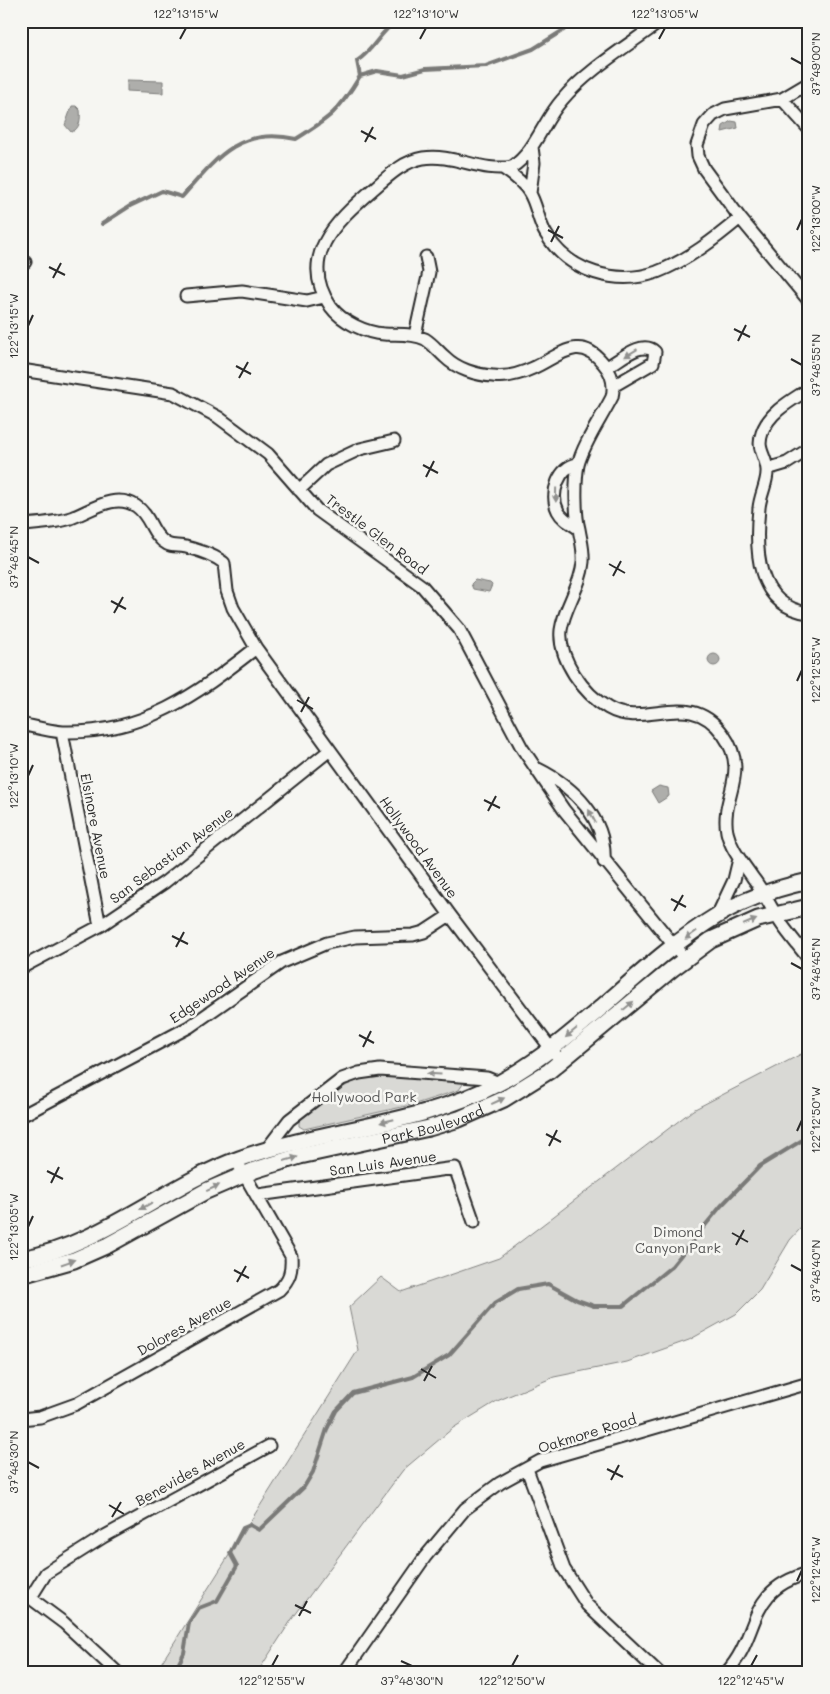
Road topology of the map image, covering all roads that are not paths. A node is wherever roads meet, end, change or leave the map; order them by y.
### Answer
1 (661, 21) edge
2 (809, 83) edge
3 (782, 99) junction
4 (809, 129) edge
5 (532, 147) junction
6 (504, 169) junction
7 (530, 193) junction
8 (740, 218) junction
9 (426, 257) dead end
10 (186, 296) dead end
11 (324, 297) junction
12 (809, 301) edge
13 (415, 335) junction
14 (607, 367) junction
15 (21, 370) edge
16 (615, 385) junction
17 (809, 389) edge
18 (394, 441) dead end
19 (809, 449) edge
20 (578, 464) junction
21 (767, 470) junction
22 (299, 490) junction
23 (21, 525) edge
24 (578, 528) junction
25 (809, 612) edge
26 (256, 648) junction
27 (21, 724) edge
28 (62, 732) junction
29 (330, 750) junction
30 (536, 768) junction
31 (739, 859) junction
32 (604, 862) junction
33 (809, 881) edge
34 (764, 894) junction
35 (809, 907) edge
36 (450, 915) junction
37 (776, 915) junction
38 (717, 916) junction
39 (100, 926) junction
40 (674, 947) junction
41 (685, 959) junction
42 (809, 959) edge
43 (21, 968) edge
44 (551, 1050) junction
45 (562, 1061) junction
46 (499, 1083) junction
47 (21, 1116) edge
48 (266, 1150) junction
49 (236, 1160) junction
50 (245, 1174) junction
51 (258, 1195) junction
52 (474, 1222) dead end
53 (21, 1259) edge
54 (21, 1275) edge
55 (809, 1383) edge
56 (21, 1418) edge
57 (269, 1446) dead end
58 (527, 1469) junction
59 (809, 1573) edge
60 (26, 1594) edge
61 (118, 1673) edge
62 (344, 1673) edge
63 (659, 1673) edge
64 (726, 1673) edge

1 - 5 street
2 - 3 street
3 - 4 street
3 - 8 street
5 - 6 street
5 - 7 street
6 - 7 street
6 - 11 street
7 - 8 street
8 - 12 street
9 - 13 street
10 - 11 street
11 - 13 street
13 - 14 street
14 - 16 street
16 -> 14 street
15 - 22 street, Trestle Glen Road
16 - 20 street
17 - 21 street
18 - 22 street
19 - 21 street
20 - 24 street
20 -> 24 street
21 - 25 street
22 - 30 street, Trestle Glen Road
23 - 26 street, Hollywood Avenue
24 - 31 street
26 - 28 street
26 - 29 street, Hollywood Avenue
27 - 28 street
28 - 39 street, Elsinore Avenue
29 - 36 street, Hollywood Avenue
29 - 39 street, San Sebastian Avenue
30 - 32 street, Trestle Glen Road
32 -> 30 street, Trestle Glen Road
31 - 34 street
31 - 38 street
32 - 40 street, Trestle Glen Road
33 - 34 main road, Park Boulevard
34 - 37 street
34 - 38 main road, Park Boulevard
35 - 37 main road, Park Boulevard
36 - 44 street, Hollywood Avenue
36 - 47 street, Edgewood Avenue
41 -> 37 main road, Park Boulevard
37 - 42 street
38 -> 40 main road, Park Boulevard
39 - 43 street, San Sebastian Avenue
40 - 41 street, Trestle Glen Road
40 -> 44 main road, Park Boulevard
45 -> 41 main road, Park Boulevard
44 - 45 street, Hollywood Avenue
44 - 46 main road, Park Boulevard
50 -> 45 main road, Park Boulevard
46 -> 48 main road, Park Boulevard
46 -> 48 street
48 - 49 main road, Park Boulevard
49 - 50 street, Dolores Avenue
49 -> 53 main road, Park Boulevard
50 - 51 street, Dolores Avenue
54 -> 50 main road, Park Boulevard
51 - 52 street, San Luis Avenue
51 - 56 street, Dolores Avenue
55 - 58 street, Oakmore Road
57 - 60 street, Benevides Avenue
58 - 62 street, Oakmore Road
58 - 63 street
59 - 64 street
60 - 61 street

